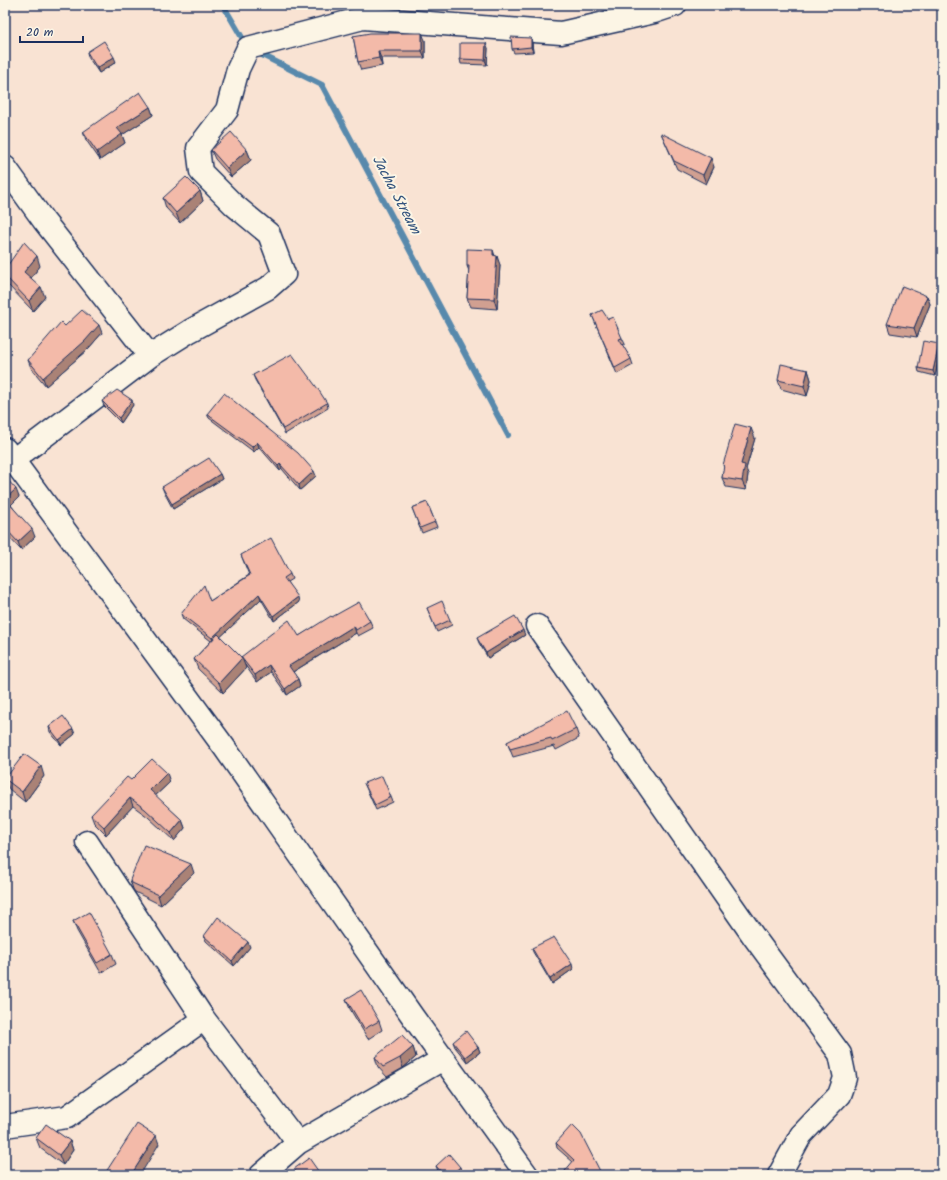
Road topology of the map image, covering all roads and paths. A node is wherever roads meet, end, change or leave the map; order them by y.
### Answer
1 (675, 5) edge
2 (360, 12) edge
3 (5, 166) edge
4 (150, 356) junction
5 (9, 454) edge
6 (537, 626) dead end
7 (87, 842) dead end
8 (204, 1019) junction
9 (443, 1059) junction
10 (5, 1126) edge
11 (298, 1143) junction
12 (260, 1175) edge
13 (527, 1175) edge
14 (779, 1175) edge

1 - 2 street
2 - 4 street
3 - 4 street
4 - 5 street
5 - 9 street
6 - 14 street
7 - 8 street
8 - 10 street
8 - 11 street
9 - 11 street
9 - 13 street
11 - 12 street

